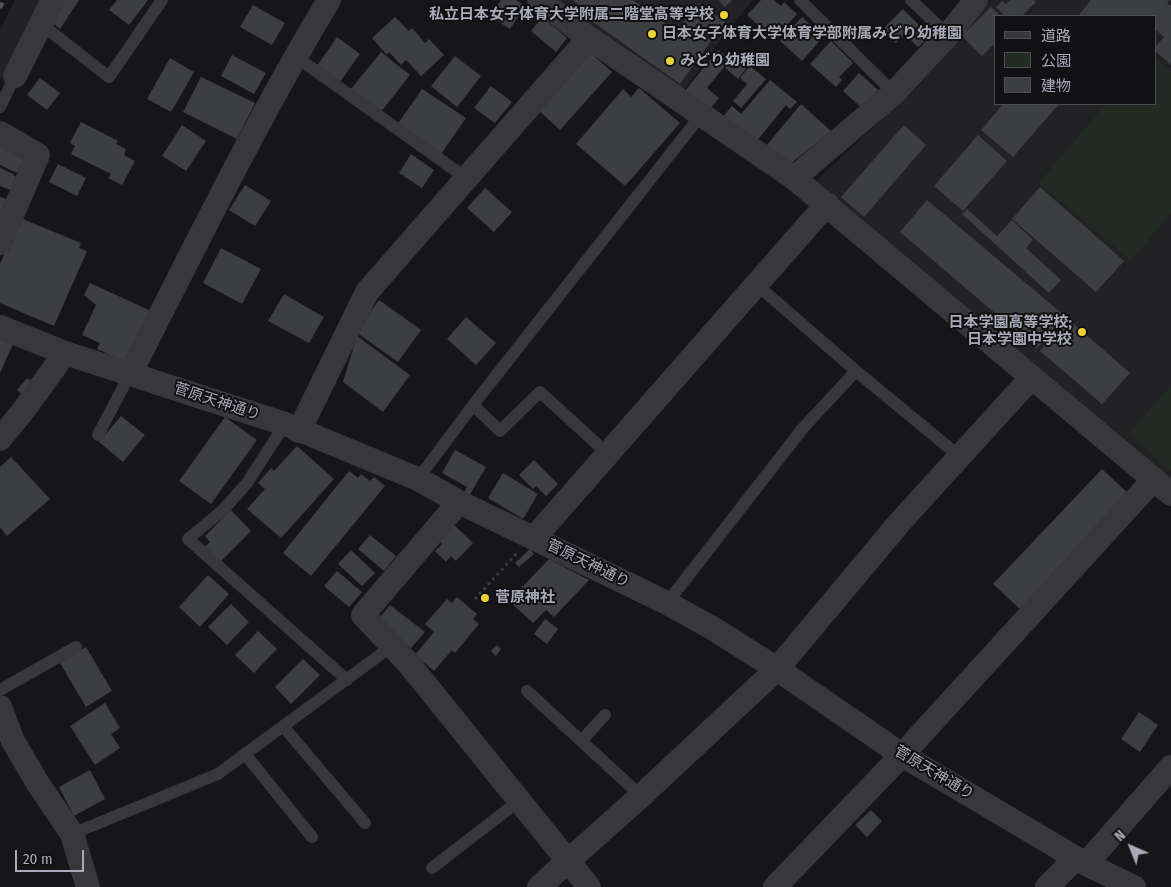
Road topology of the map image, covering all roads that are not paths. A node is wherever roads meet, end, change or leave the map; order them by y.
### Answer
1 (53, 0) edge
2 (162, 0) edge
3 (329, 0) edge
4 (539, 0) edge
5 (800, 0) edge
6 (911, 0) edge
7 (976, 0) edge
8 (41, 24) junction
9 (948, 35) junction
10 (589, 38) junction
11 (295, 56) junction
12 (15, 76) joint
13 (894, 93) junction
14 (0, 107) edge
15 (701, 115) junction
16 (0, 133) edge
17 (466, 178) junction
18 (794, 178) junction
19 (827, 204) junction
20 (0, 243) edge
21 (756, 284) junction
22 (0, 327) edge
23 (65, 353) junction
24 (856, 371) junction
25 (130, 374) junction
26 (1032, 377) junction
27 (473, 405) junction
28 (292, 428) junction
29 (98, 435) dead end
30 (0, 439) edge
31 (608, 454) junction
32 (959, 456) junction
33 (418, 479) junction
34 (1163, 486) edge
35 (459, 502) junction
36 (532, 537) junction
37 (667, 603) junction
38 (76, 646) dead end
39 (392, 646) junction
40 (777, 669) junction
41 (346, 680) junction
42 (0, 690) edge
43 (527, 692) dead end
44 (0, 706) edge
45 (605, 715) dead end
46 (283, 726) junction
47 (582, 740) junction
48 (245, 754) junction
49 (902, 755) junction
50 (1171, 767) edge
51 (641, 796) junction
52 (520, 800) junction
53 (366, 822) dead end
54 (72, 834) junction
55 (312, 837) dead end
56 (569, 860) junction
57 (1081, 861) junction
58 (432, 868) dead end
59 (88, 887) edge
60 (539, 887) edge
61 (589, 887) edge
62 (775, 887) edge
63 (1047, 887) edge
64 (1134, 887) edge

1 - 8 street
2 - 8 lane
3 - 11 street
4 - 10 street
5 - 13 lane
6 - 9 lane
7 - 9 street
8 - 12 street
9 - 13 street
10 - 15 street
10 - 17 street
11 - 17 lane
11 - 25 street
12 - 14 lane
13 - 18 street
15 - 18 street
15 - 27 lane
16 - 20 street
17 - 28 street
18 - 19 street
19 - 21 street
19 - 26 street
21 - 24 lane
21 - 31 street
22 - 23 street, 菅原天神通り
23 - 25 street, 菅原天神通り
23 - 30 street
24 - 32 lane
24 - 37 lane
25 - 28 street, 菅原天神通り
25 - 29 lane
26 - 32 street
26 - 34 street
27 - 31 lane
27 - 33 lane
28 - 33 street, 菅原天神通り
28 - 41 lane
31 - 36 street
32 - 40 street
33 - 35 street, 菅原天神通り
34 - 49 street
35 - 36 street, 菅原天神通り
35 - 39 street
36 - 37 street, 菅原天神通り
37 - 40 street, 菅原天神通り
38 - 42 lane
39 - 41 lane
39 - 52 street
40 - 49 street, 菅原天神通り
40 - 51 street
41 - 46 lane
43 - 47 lane
44 - 54 street
45 - 47 lane
46 - 48 lane
46 - 53 lane
47 - 51 lane
48 - 54 lane
48 - 55 lane
49 - 57 street, 菅原天神通り
49 - 62 street
50 - 57 street
51 - 56 street
52 - 56 street
52 - 58 lane
54 - 59 street
56 - 60 street
56 - 61 street
57 - 63 street
57 - 64 street, 菅原天神通り

